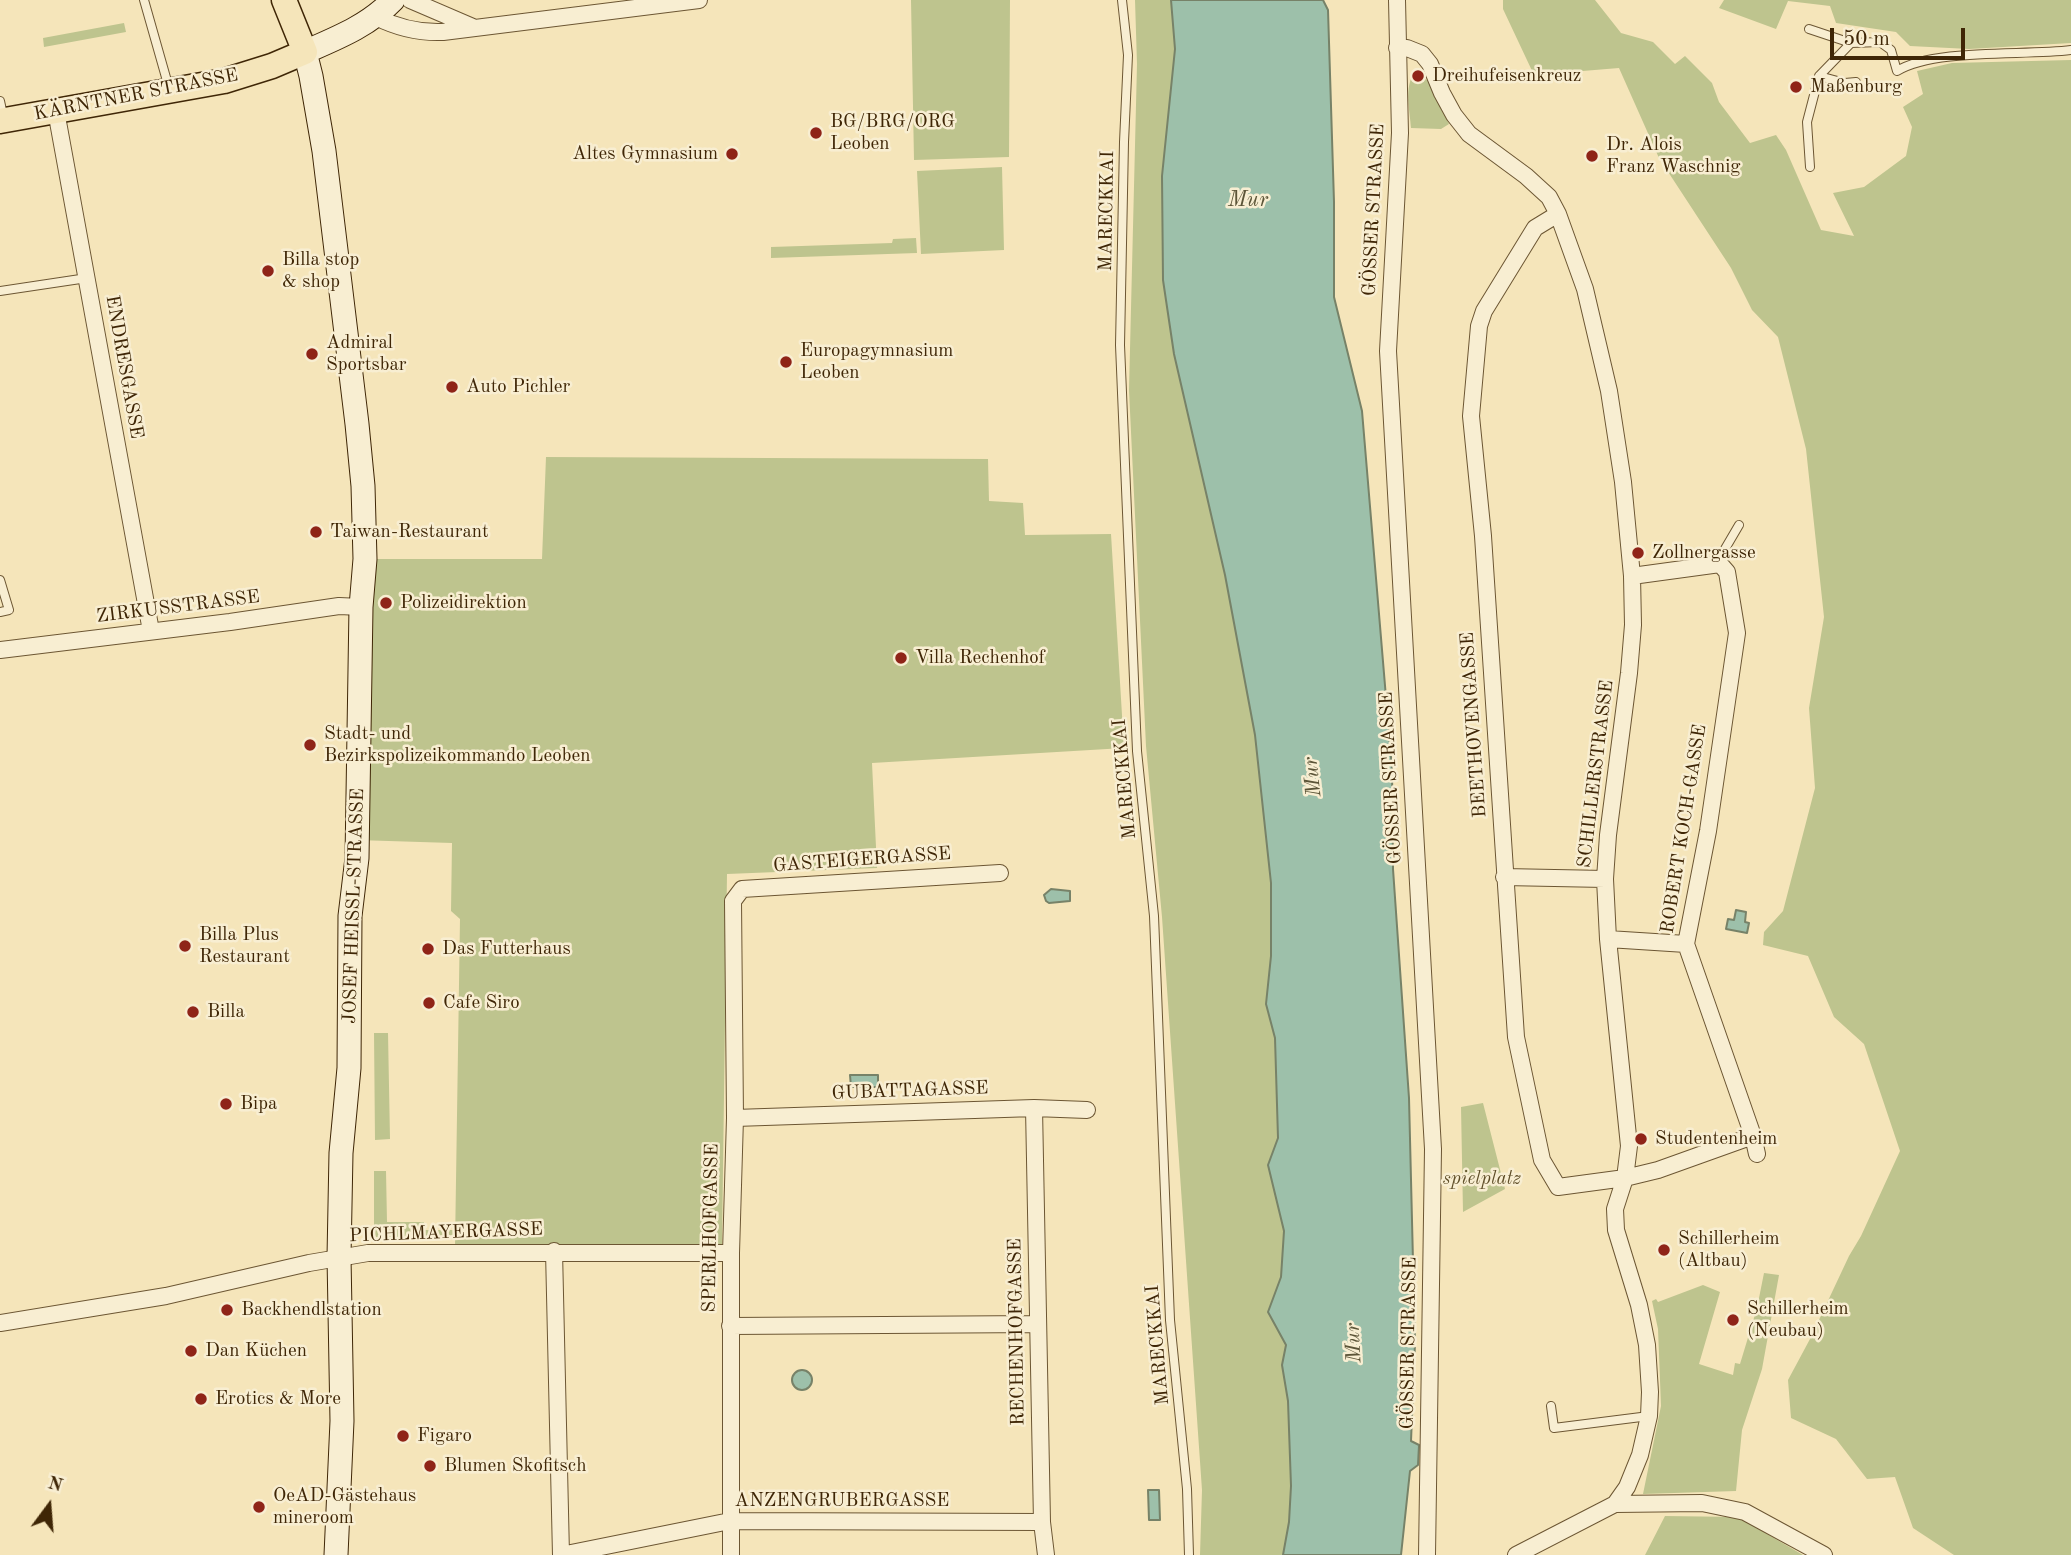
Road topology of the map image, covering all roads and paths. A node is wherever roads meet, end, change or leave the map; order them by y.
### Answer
1 (144, 0) edge
2 (284, 0) edge
3 (393, 0) edge
4 (410, 0) edge
5 (699, 0) edge
6 (1122, 0) edge
7 (1397, 0) edge
8 (376, 17) junction
9 (475, 28) junction
10 (1809, 29) dead end
11 (1851, 43) junction
12 (1397, 48) junction
13 (2071, 50) edge
14 (305, 52) junction
15 (1819, 75) junction
16 (1856, 82) dead end
17 (170, 91) junction
18 (55, 111) junction
19 (1, 114) edge
20 (1810, 167) dead end
21 (1558, 214) junction
22 (87, 278) junction
23 (0, 291) edge
24 (1739, 525) dead end
25 (1720, 564) junction
26 (1632, 576) junction
27 (0, 580) edge
28 (362, 607) junction
29 (0, 612) edge
30 (150, 631) junction
31 (0, 650) edge
32 (1000, 873) dead end
33 (1504, 877) junction
34 (1605, 878) junction
35 (733, 901) joint
36 (1608, 939) junction
37 (1686, 944) junction
38 (1034, 1108) junction
39 (1087, 1110) dead end
40 (735, 1118) junction
41 (1753, 1136) junction
42 (1757, 1154) dead end
43 (1625, 1178) junction
44 (554, 1251) junction
45 (731, 1253) junction
46 (339, 1257) junction
47 (0, 1322) edge
48 (1038, 1324) junction
49 (730, 1326) junction
50 (1551, 1406) dead end
51 (1649, 1416) junction
52 (1615, 1504) junction
53 (730, 1521) junction
54 (1042, 1522) junction
55 (336, 1555) edge
56 (561, 1555) edge
57 (731, 1555) edge
58 (1046, 1555) edge
59 (1189, 1555) edge
60 (1427, 1555) edge
61 (1517, 1555) edge
62 (1824, 1555) edge

1 - 17 lane
2 - 14 main road
3 - 8 main road
4 - 9 street
5 - 9 street
6 - 59 lane, MARECKKAI
7 - 12 street, GÖSSER STRASSE
8 - 9 street
8 - 14 main road
10 - 11 lane
11 - 13 lane
11 - 15 lane
12 - 21 street, SCHILLERSTRASSE
12 - 60 street, GÖSSER STRASSE
14 - 17 main road, KÄRNTNER STRASSE
14 - 28 main road, JOSEF HEISSL-STRASSE
15 - 16 lane
15 - 20 lane
17 - 18 main road, KÄRNTNER STRASSE
18 - 19 main road, KÄRNTNER STRASSE
18 - 22 street, ENDRESGASSE
21 - 26 street, SCHILLERSTRASSE
21 - 33 street, BEETHOVENGASSE
22 - 23 lane
22 - 30 street, ENDRESGASSE
24 - 25 lane
25 - 26 street
25 - 37 street, ROBERT KOCH-GASSE
26 - 34 street, SCHILLERSTRASSE
27 - 29 lane
28 - 30 street, ZIRKUSSTRASSE
28 - 46 main road, JOSEF HEISSL-STRASSE
30 - 31 street, ZIRKUSSTRASSE
32 - 35 street, GASTEIGERGASSE
33 - 34 street
33 - 43 street, BEETHOVENGASSE
34 - 36 street, SCHILLERSTRASSE
35 - 40 street, SPERLHOFGASSE
36 - 37 street
36 - 43 street, SCHILLERSTRASSE
37 - 41 street, ROBERT KOCH-GASSE
38 - 39 street, GUBATTAGASSE
38 - 40 street, GUBATTAGASSE
38 - 48 street, RECHENHOFGASSE
40 - 45 street, SPERLHOFGASSE
41 - 42 street, ROBERT KOCH-GASSE
41 - 43 street
43 - 51 street, SCHILLERSTRASSE
44 - 45 street, PICHLMAYERGASSE
44 - 46 street, PICHLMAYERGASSE
44 - 56 street
45 - 49 street, SPERLHOFGASSE
46 - 47 street, PICHLMAYERGASSE
46 - 55 main road, JOSEF HEISSL-STRASSE
48 - 49 street
48 - 54 street, RECHENHOFGASSE
49 - 53 street, SPERLHOFGASSE
50 - 51 lane
51 - 52 street, SCHILLERSTRASSE
52 - 61 street
52 - 62 street
53 - 54 street, ANZENGRUBERGASSE
53 - 56 street, ANZENGRUBERGASSE
53 - 57 street, SPERLHOFGASSE
54 - 58 street, RECHENHOFGASSE

